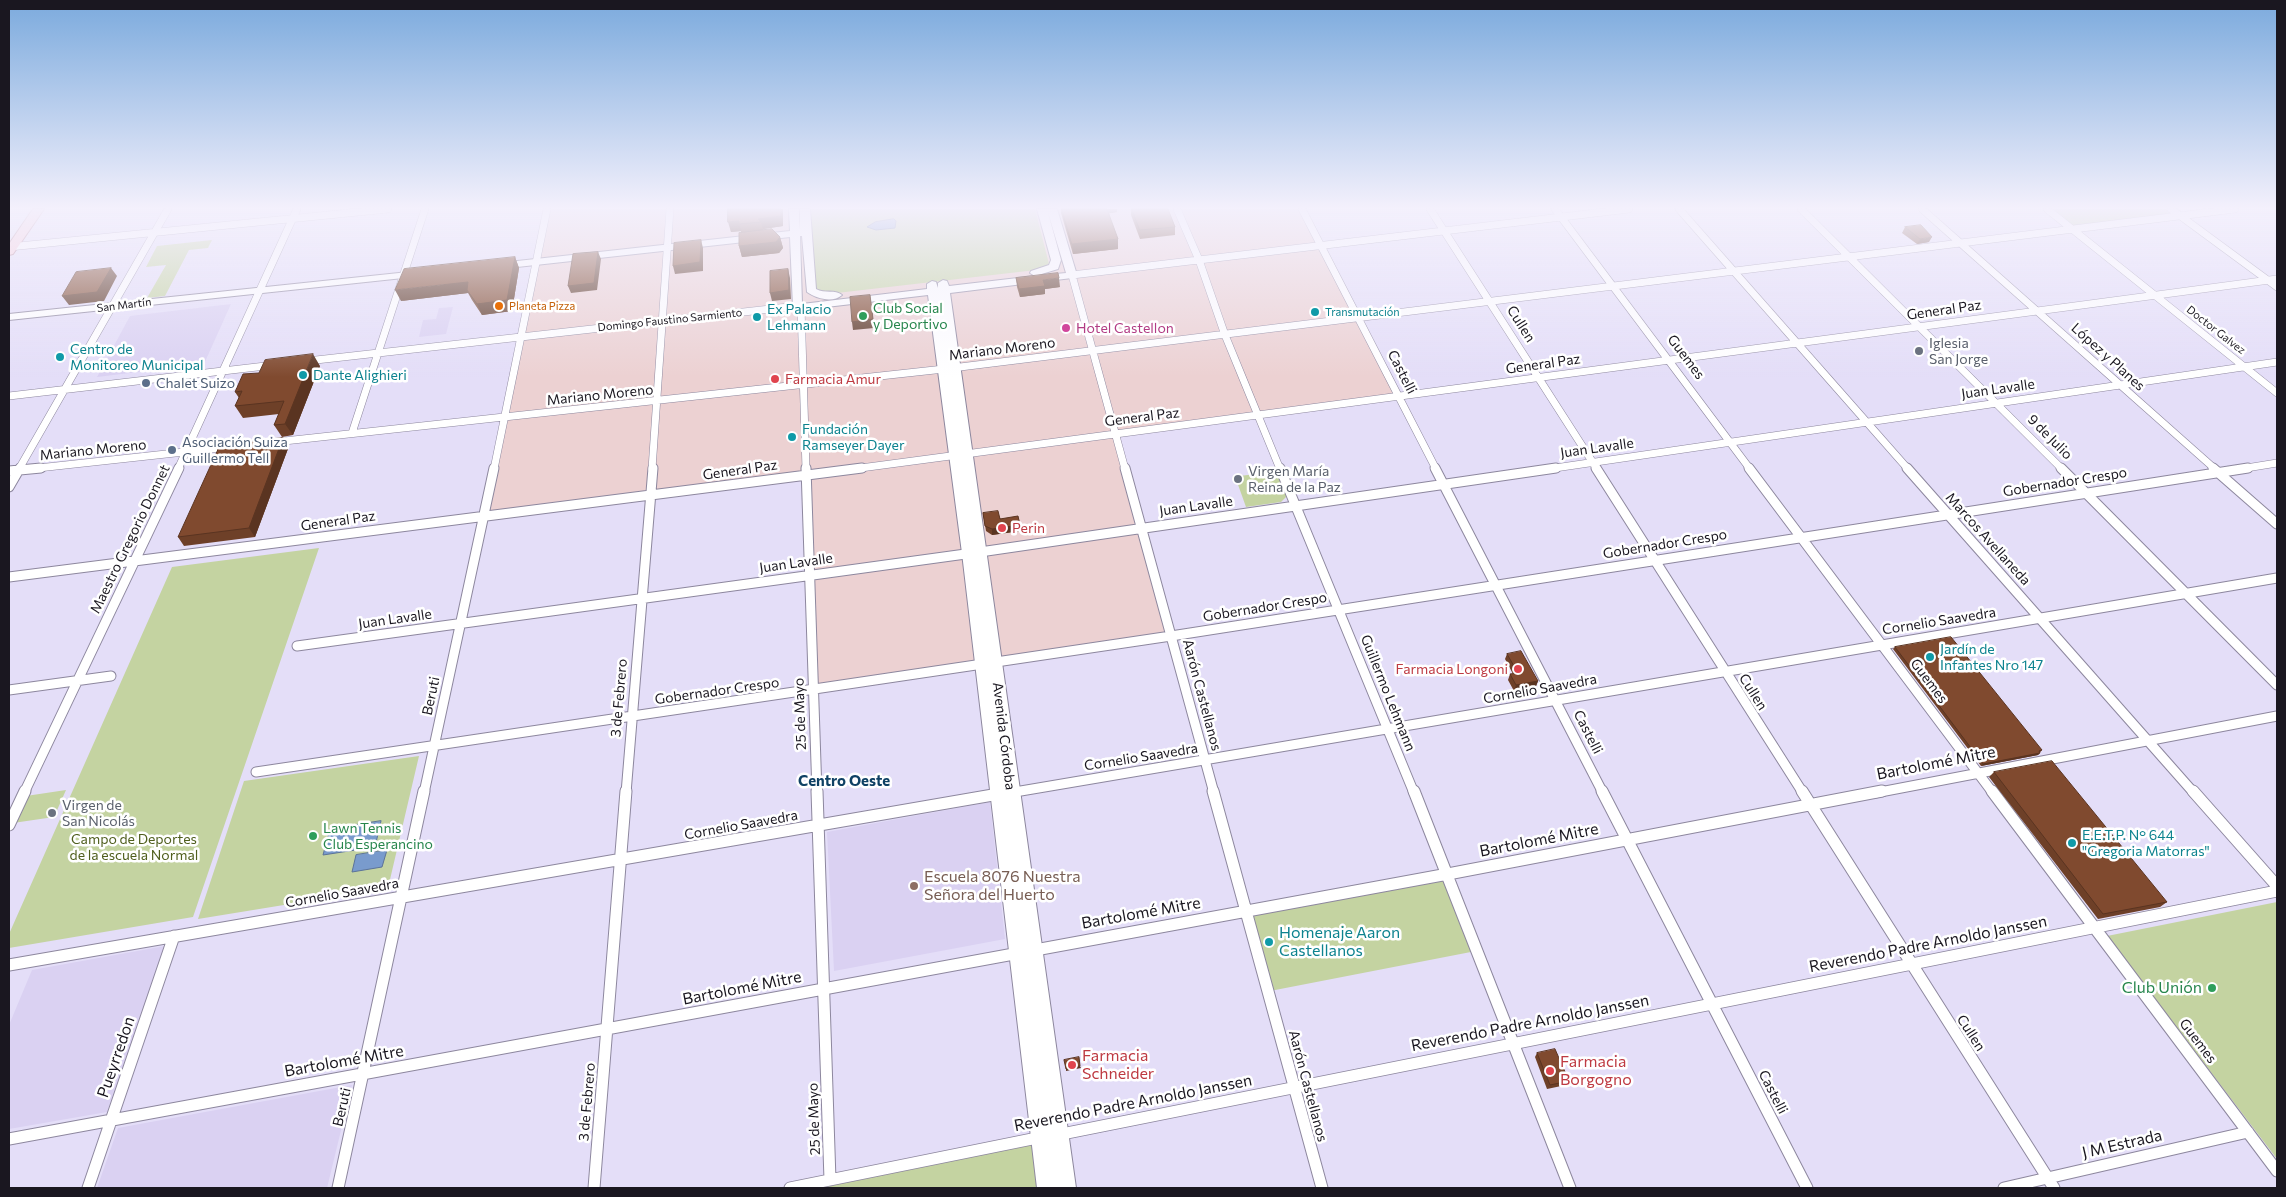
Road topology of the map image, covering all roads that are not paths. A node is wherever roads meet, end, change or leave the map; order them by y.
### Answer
1 (136, 265) edge
2 (272, 265) edge
3 (408, 265) edge
4 (509, 265) edge
5 (535, 265) edge
6 (666, 265) edge
7 (797, 265) edge
8 (809, 265) edge
9 (1055, 265) edge
10 (1069, 265) edge
11 (1158, 265) edge
12 (1201, 265) edge
13 (1331, 265) edge
14 (1467, 265) edge
15 (1597, 265) edge
16 (1729, 265) edge
17 (1798, 265) edge
18 (1856, 265) edge
19 (1985, 265) edge
20 (2115, 265) edge
21 (2247, 265) edge
22 (489, 267) edge
23 (1735, 272) junction
24 (433, 273) edge
25 (1072, 275) junction
26 (404, 276) junction
27 (2277, 279) edge
28 (2268, 280) junction
29 (938, 287) junction
30 (1614, 287) junction
31 (2277, 287) edge
32 (261, 290) junction
33 (2154, 296) junction
34 (1492, 302) junction
35 (799, 307) junction
36 (110, 308) junction
37 (2038, 311) junction
38 (9, 317) edge
39 (1359, 318) junction
40 (664, 321) junction
41 (1920, 326) junction
42 (1225, 335) junction
43 (520, 336) junction
44 (1798, 344) junction
45 (1094, 351) junction
46 (378, 353) junction
47 (1670, 361) junction
48 (302, 362) edge
49 (2277, 362) edge
50 (283, 364) edge
51 (2245, 366) junction
52 (949, 368) junction
53 (225, 370) junction
54 (1540, 378) junction
55 (802, 386) junction
56 (2121, 386) junction
57 (67, 389) junction
58 (2277, 393) edge
59 (9, 396) edge
60 (1400, 397) junction
61 (658, 401) junction
62 (1997, 404) junction
63 (1258, 415) junction
64 (505, 418) junction
65 (1867, 422) junction
66 (352, 433) junction
67 (1116, 434) junction
68 (1731, 442) junction
69 (265, 443) edge
70 (235, 447) edge
71 (187, 452) junction
72 (961, 454) junction
73 (1592, 462) junction
74 (2277, 463) edge
75 (19, 470) junction
76 (9, 471) edge
77 (2218, 472) junction
78 (805, 475) junction
79 (1444, 484) junction
80 (9, 487) edge
81 (2085, 492) junction
82 (649, 496) junction
83 (1295, 505) junction
84 (1948, 514) junction
85 (484, 516) junction
86 (2277, 524) edge
87 (1142, 528) junction
88 (1802, 537) junction
89 (974, 552) junction
90 (1654, 560) junction
91 (136, 562) junction
92 (809, 575) junction
93 (9, 577) edge
94 (2277, 578) edge
95 (1496, 585) junction
96 (2186, 594) junction
97 (641, 598) junction
98 (1338, 610) junction
99 (2040, 618) junction
100 (461, 624) junction
101 (1171, 636) junction
102 (1882, 644) junction
103 (297, 646) dead end
104 (988, 663) junction
105 (1724, 671) junction
106 (112, 676) dead end
107 (77, 680) junction
108 (2277, 685) edge
109 (9, 690) edge
110 (813, 690) junction
111 (1556, 700) junction
112 (2277, 716) edge
113 (632, 717) junction
114 (1388, 729) junction
115 (2148, 740) junction
116 (434, 746) junction
117 (1205, 760) junction
118 (256, 772) dead end
119 (1977, 772) junction
120 (1005, 793) junction
121 (1808, 804) junction
122 (12, 812) edge
123 (9, 825) edge
124 (818, 826) junction
125 (1627, 839) junction
126 (620, 860) junction
127 (1448, 874) junction
128 (2277, 886) edge
129 (2277, 890) edge
130 (402, 897) junction
131 (1246, 911) junction
132 (2094, 927) junction
133 (174, 936) junction
134 (1025, 950) junction
135 (1910, 964) junction
136 (9, 965) edge
137 (824, 989) junction
138 (1712, 1003) junction
139 (606, 1030) junction
140 (1513, 1043) junction
141 (363, 1074) junction
142 (1294, 1087) junction
143 (112, 1120) junction
144 (2248, 1132) junction
145 (1058, 1134) junction
146 (1042, 1138) junction
147 (9, 1139) edge
148 (2277, 1171) edge
149 (830, 1180) junction
150 (2051, 1183) edge
151 (88, 1188) edge
152 (338, 1188) edge
153 (594, 1188) edge
154 (790, 1188) edge
155 (1047, 1188) edge
156 (1066, 1188) edge
157 (1322, 1188) edge
158 (1570, 1188) edge
159 (1807, 1188) edge
160 (2004, 1188) edge

1 - 36 street
2 - 32 street, Maestro Gregorio Donnet
3 - 26 street
4 - 22 main road
5 - 43 street, Beruti
6 - 40 street, 3 de Febrero
7 - 35 main road, 25 de Mayo
8 - 29 main road, Domingo Faustino Sarmiento
9 - 29 main road, Domingo Faustino Sarmiento
10 - 25 main road, Aarón Castellanos
11 - 25 street, Domingo Faustino Sarmiento
12 - 42 street, Guillermo Lehmann
13 - 39 street, Castelli
14 - 34 street, Cullen
15 - 30 street, Guemes
16 - 23 street, Marcos Avellaneda
17 - 23 street, Mariano Moreno
18 - 41 street, 9 de Julio
19 - 37 street, López y Planes
20 - 33 street, Doctor Galvez
21 - 28 street
23 - 30 street, Mariano Moreno
23 - 44 street, Marcos Avellaneda
24 - 26 main road, San Martín
25 - 29 main road, Domingo Faustino Sarmiento
25 - 45 street, Aarón Castellanos
26 - 32 main road, San Martín
26 - 46 street
27 - 28 street, General Paz
28 - 31 street
28 - 33 street, General Paz
29 - 35 main road, Domingo Faustino Sarmiento
29 - 52 main road, Avenida Córdoba
30 - 34 street, Mariano Moreno
30 - 47 street, Guemes
32 - 36 main road, San Martín
32 - 53 street, Maestro Gregorio Donnet
33 - 37 street, General Paz
33 - 51 street, Doctor Galvez
34 - 39 street, Mariano Moreno
34 - 54 street, Cullen
35 - 40 street, Domingo Faustino Sarmiento
35 - 55 street, 25 de Mayo
36 - 38 main road, San Martín
36 - 57 street
37 - 41 street, General Paz
37 - 56 street, López y Planes
39 - 42 street, Mariano Moreno
39 - 60 street, Castelli
40 - 43 street, Domingo Faustino Sarmiento
40 - 61 street, 3 de Febrero
41 - 44 street, General Paz
41 - 62 street, 9 de Julio
42 - 45 street, Mariano Moreno
42 - 63 street, Guillermo Lehmann
43 - 46 street, Domingo Faustino Sarmiento
43 - 64 street, Beruti
44 - 47 street, General Paz
44 - 65 street, Marcos Avellaneda
45 - 52 street, Mariano Moreno
45 - 67 street, Aarón Castellanos
46 - 48 street, Domingo Faustino Sarmiento
46 - 66 street
47 - 54 street, General Paz
47 - 68 street, Guemes
49 - 51 street, Juan Lavalle
50 - 53 street
51 - 56 street, Juan Lavalle
51 - 58 street, Doctor Galvez
52 - 55 street, Mariano Moreno
52 - 72 main road, Avenida Córdoba
53 - 57 street
53 - 71 street, Maestro Gregorio Donnet
54 - 60 street, General Paz
54 - 73 street, Cullen
55 - 61 street, Mariano Moreno
55 - 78 street, 25 de Mayo
56 - 62 street, Juan Lavalle
56 - 77 street, López y Planes
57 - 59 street
57 - 75 street
60 - 63 street, General Paz
60 - 79 street, Castelli
61 - 64 street, Mariano Moreno
61 - 82 street, 3 de Febrero
62 - 65 street, Juan Lavalle
62 - 81 street, 9 de Julio
63 - 67 street, General Paz
63 - 83 street, Guillermo Lehmann
64 - 66 street, Mariano Moreno
64 - 85 street, Beruti
65 - 68 street, Juan Lavalle
65 - 84 street, Marcos Avellaneda
66 - 69 street, Mariano Moreno
67 - 72 street, General Paz
67 - 87 street, Aarón Castellanos
68 - 73 street, Juan Lavalle
68 - 88 street, Guemes
70 - 71 street, Mariano Moreno
71 - 75 street, Mariano Moreno
71 - 91 street, Maestro Gregorio Donnet
72 - 78 street, General Paz
72 - 89 main road, Avenida Córdoba
73 - 79 street, Juan Lavalle
73 - 90 street, Cullen
74 - 77 street, Gobernador Crespo
75 - 76 street, Mariano Moreno
75 - 80 street
77 - 81 street, Gobernador Crespo
77 - 86 street, López y Planes
78 - 82 street, General Paz
78 - 92 street, 25 de Mayo
79 - 83 street, Juan Lavalle
79 - 95 street, Castelli
81 - 84 street, Gobernador Crespo
81 - 96 street, 9 de Julio
82 - 85 street, General Paz
82 - 97 street, 3 de Febrero
83 - 87 street, Juan Lavalle
83 - 98 street, Guillermo Lehmann
84 - 88 street, Gobernador Crespo
84 - 99 street, Marcos Avellaneda
85 - 91 street, General Paz
85 - 100 street, Beruti
87 - 89 street, Juan Lavalle
87 - 101 street, Aarón Castellanos
88 - 90 street, Gobernador Crespo
88 - 102 street, Guemes
89 - 92 street, Juan Lavalle
89 - 104 main road, Avenida Córdoba
90 - 95 street, Gobernador Crespo
90 - 105 street, Cullen
91 - 93 street, General Paz
91 - 107 street, Maestro Gregorio Donnet
92 - 97 street, Juan Lavalle
92 - 110 street, 25 de Mayo
94 - 96 street, Cornelio Saavedra
95 - 98 street, Gobernador Crespo
95 - 111 street, Castelli
96 - 99 street, Cornelio Saavedra
96 - 108 street, 9 de Julio
97 - 100 street, Juan Lavalle
97 - 113 street, 3 de Febrero
98 - 101 street, Gobernador Crespo
98 - 114 street, Guillermo Lehmann
99 - 102 street, Cornelio Saavedra
99 - 115 street, Marcos Avellaneda
100 - 103 street, Juan Lavalle
100 - 116 street, Beruti
101 - 104 street, Gobernador Crespo
101 - 117 street, Aarón Castellanos
102 - 105 street, Cornelio Saavedra
102 - 119 street, Guemes
104 - 110 street, Gobernador Crespo
104 - 120 main road, Avenida Córdoba
105 - 111 street, Cornelio Saavedra
105 - 121 street, Cullen
106 - 107 street
107 - 109 street
107 - 122 street, Maestro Gregorio Donnet
110 - 113 street, Gobernador Crespo
110 - 124 street, 25 de Mayo
111 - 114 street, Cornelio Saavedra
111 - 125 street, Castelli
112 - 115 street, Bartolomé Mitre
113 - 116 street, Gobernador Crespo
113 - 126 street, 3 de Febrero
114 - 117 street, Cornelio Saavedra
114 - 127 street, Guillermo Lehmann
115 - 119 street, Bartolomé Mitre
115 - 128 street, Marcos Avellaneda
116 - 118 street, Gobernador Crespo
116 - 130 street, Beruti
117 - 120 street, Cornelio Saavedra
117 - 131 street, Aarón Castellanos
119 - 121 street, Bartolomé Mitre
119 - 132 street, Guemes
120 - 124 street, Cornelio Saavedra
120 - 134 main road, Avenida Córdoba
121 - 125 street, Bartolomé Mitre
121 - 135 street, Cullen
122 - 123 street, Maestro Gregorio Donnet
124 - 126 street, Cornelio Saavedra
124 - 137 street, 25 de Mayo
125 - 127 street, Bartolomé Mitre
125 - 138 street, Castelli
126 - 130 street, Cornelio Saavedra
126 - 139 street, 3 de Febrero
127 - 131 street, Bartolomé Mitre
127 - 140 street, Guillermo Lehmann
129 - 132 street, Reverendo Padre Arnoldo Janssen
130 - 133 street, Cornelio Saavedra
130 - 141 street, Beruti
131 - 134 street, Bartolomé Mitre
131 - 142 street, Aarón Castellanos
132 - 135 street, Reverendo Padre Arnoldo Janssen
132 - 144 street, Guemes
133 - 136 street, Cornelio Saavedra
133 - 143 street, Pueyrredon
134 - 137 street, Bartolomé Mitre
134 - 145 main road, Avenida Córdoba
134 - 146 main road, Avenida Córdoba
135 - 138 street, Reverendo Padre Arnoldo Janssen
135 - 150 street, Cullen
137 - 139 street, Bartolomé Mitre
137 - 149 street, 25 de Mayo
138 - 140 street, Reverendo Padre Arnoldo Janssen
138 - 159 street, Castelli
139 - 141 street, Bartolomé Mitre
139 - 153 street, 3 de Febrero
140 - 142 street, Reverendo Padre Arnoldo Janssen
140 - 158 street, Guillermo Lehmann
141 - 143 street, Bartolomé Mitre
141 - 152 street, Beruti
142 - 145 street, Reverendo Padre Arnoldo Janssen
142 - 157 street, Aarón Castellanos
143 - 147 street, Bartolomé Mitre
143 - 151 street, Pueyrredon
144 - 148 street, Guemes
144 - 150 street, J M Estrada
145 - 146 street, Reverendo Padre Arnoldo Janssen
145 - 156 main road, Avenida Córdoba
146 - 149 street, Reverendo Padre Arnoldo Janssen
146 - 155 main road, Avenida Córdoba
149 - 154 street, Reverendo Padre Arnoldo Janssen
150 - 160 street, J M Estrada

